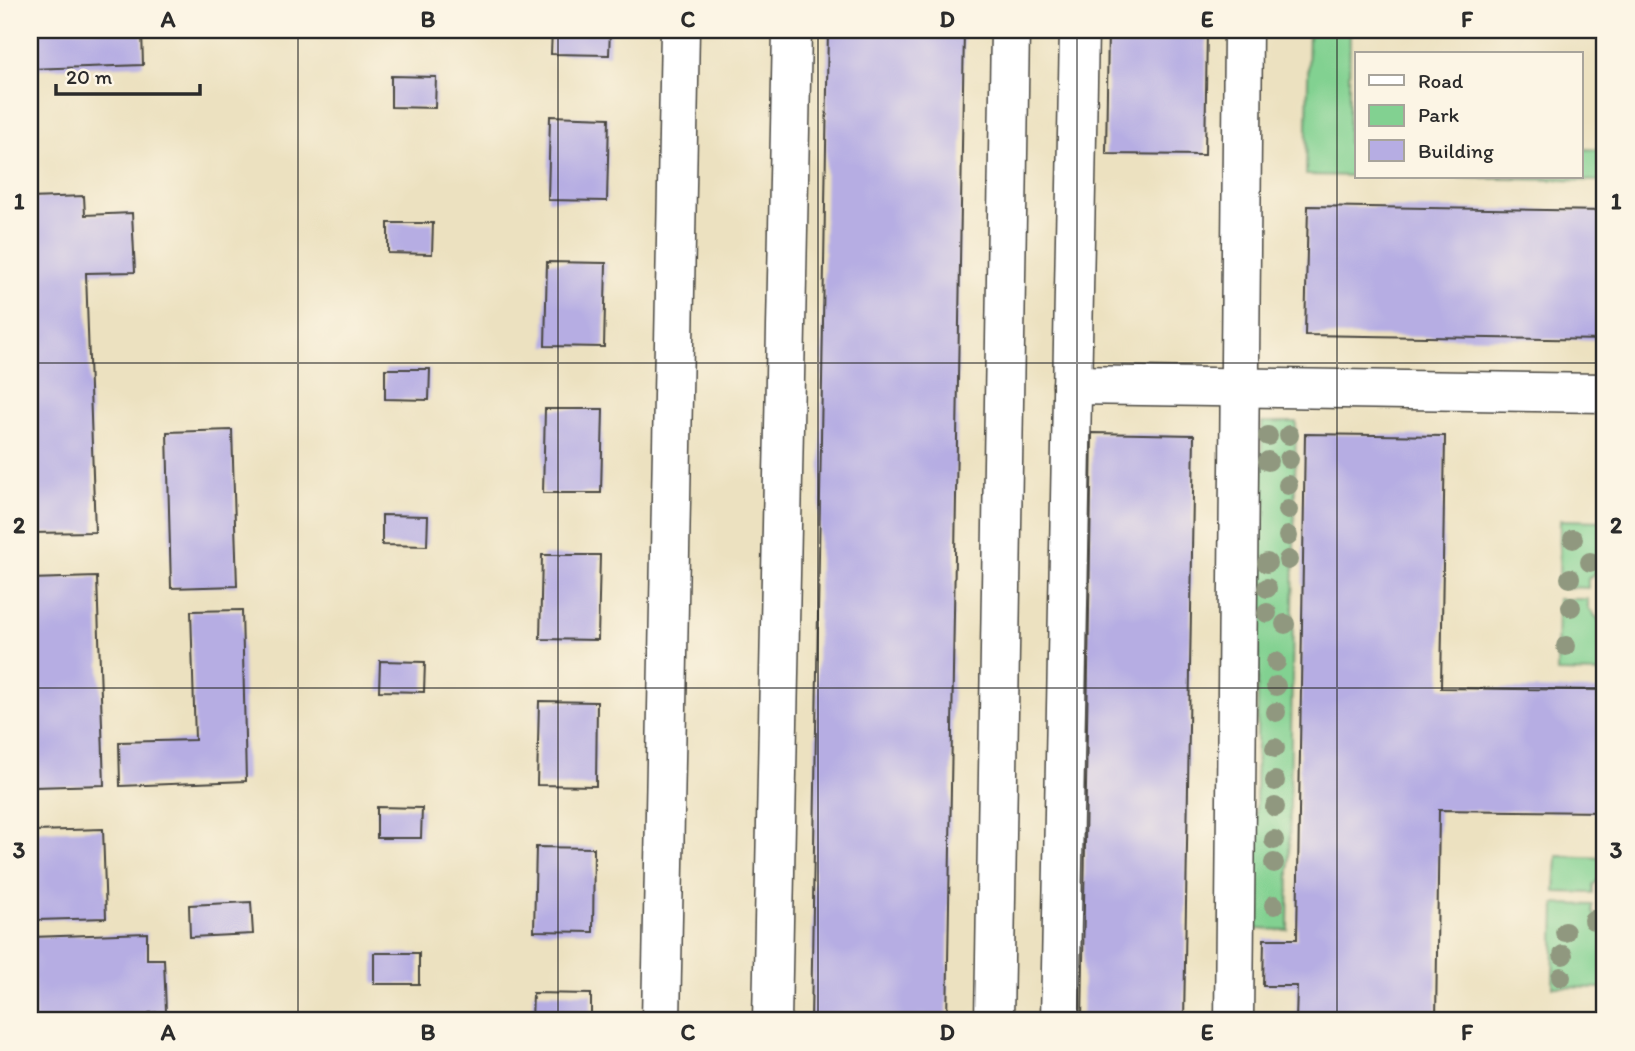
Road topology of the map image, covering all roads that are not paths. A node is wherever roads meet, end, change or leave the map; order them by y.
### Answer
1 (680, 30) edge
2 (792, 30) edge
3 (1010, 30) edge
4 (1079, 30) edge
5 (1243, 30) edge
6 (1072, 385) junction
7 (1240, 387) junction
8 (1605, 393) edge
9 (661, 1021) edge
10 (772, 1021) edge
11 (994, 1021) edge
12 (1060, 1021) edge
13 (1234, 1021) edge

1 - 9 street
2 - 10 street
3 - 11 street
4 - 6 street
5 - 7 street
6 - 7 street
6 - 12 street
7 - 8 street
7 - 13 street

